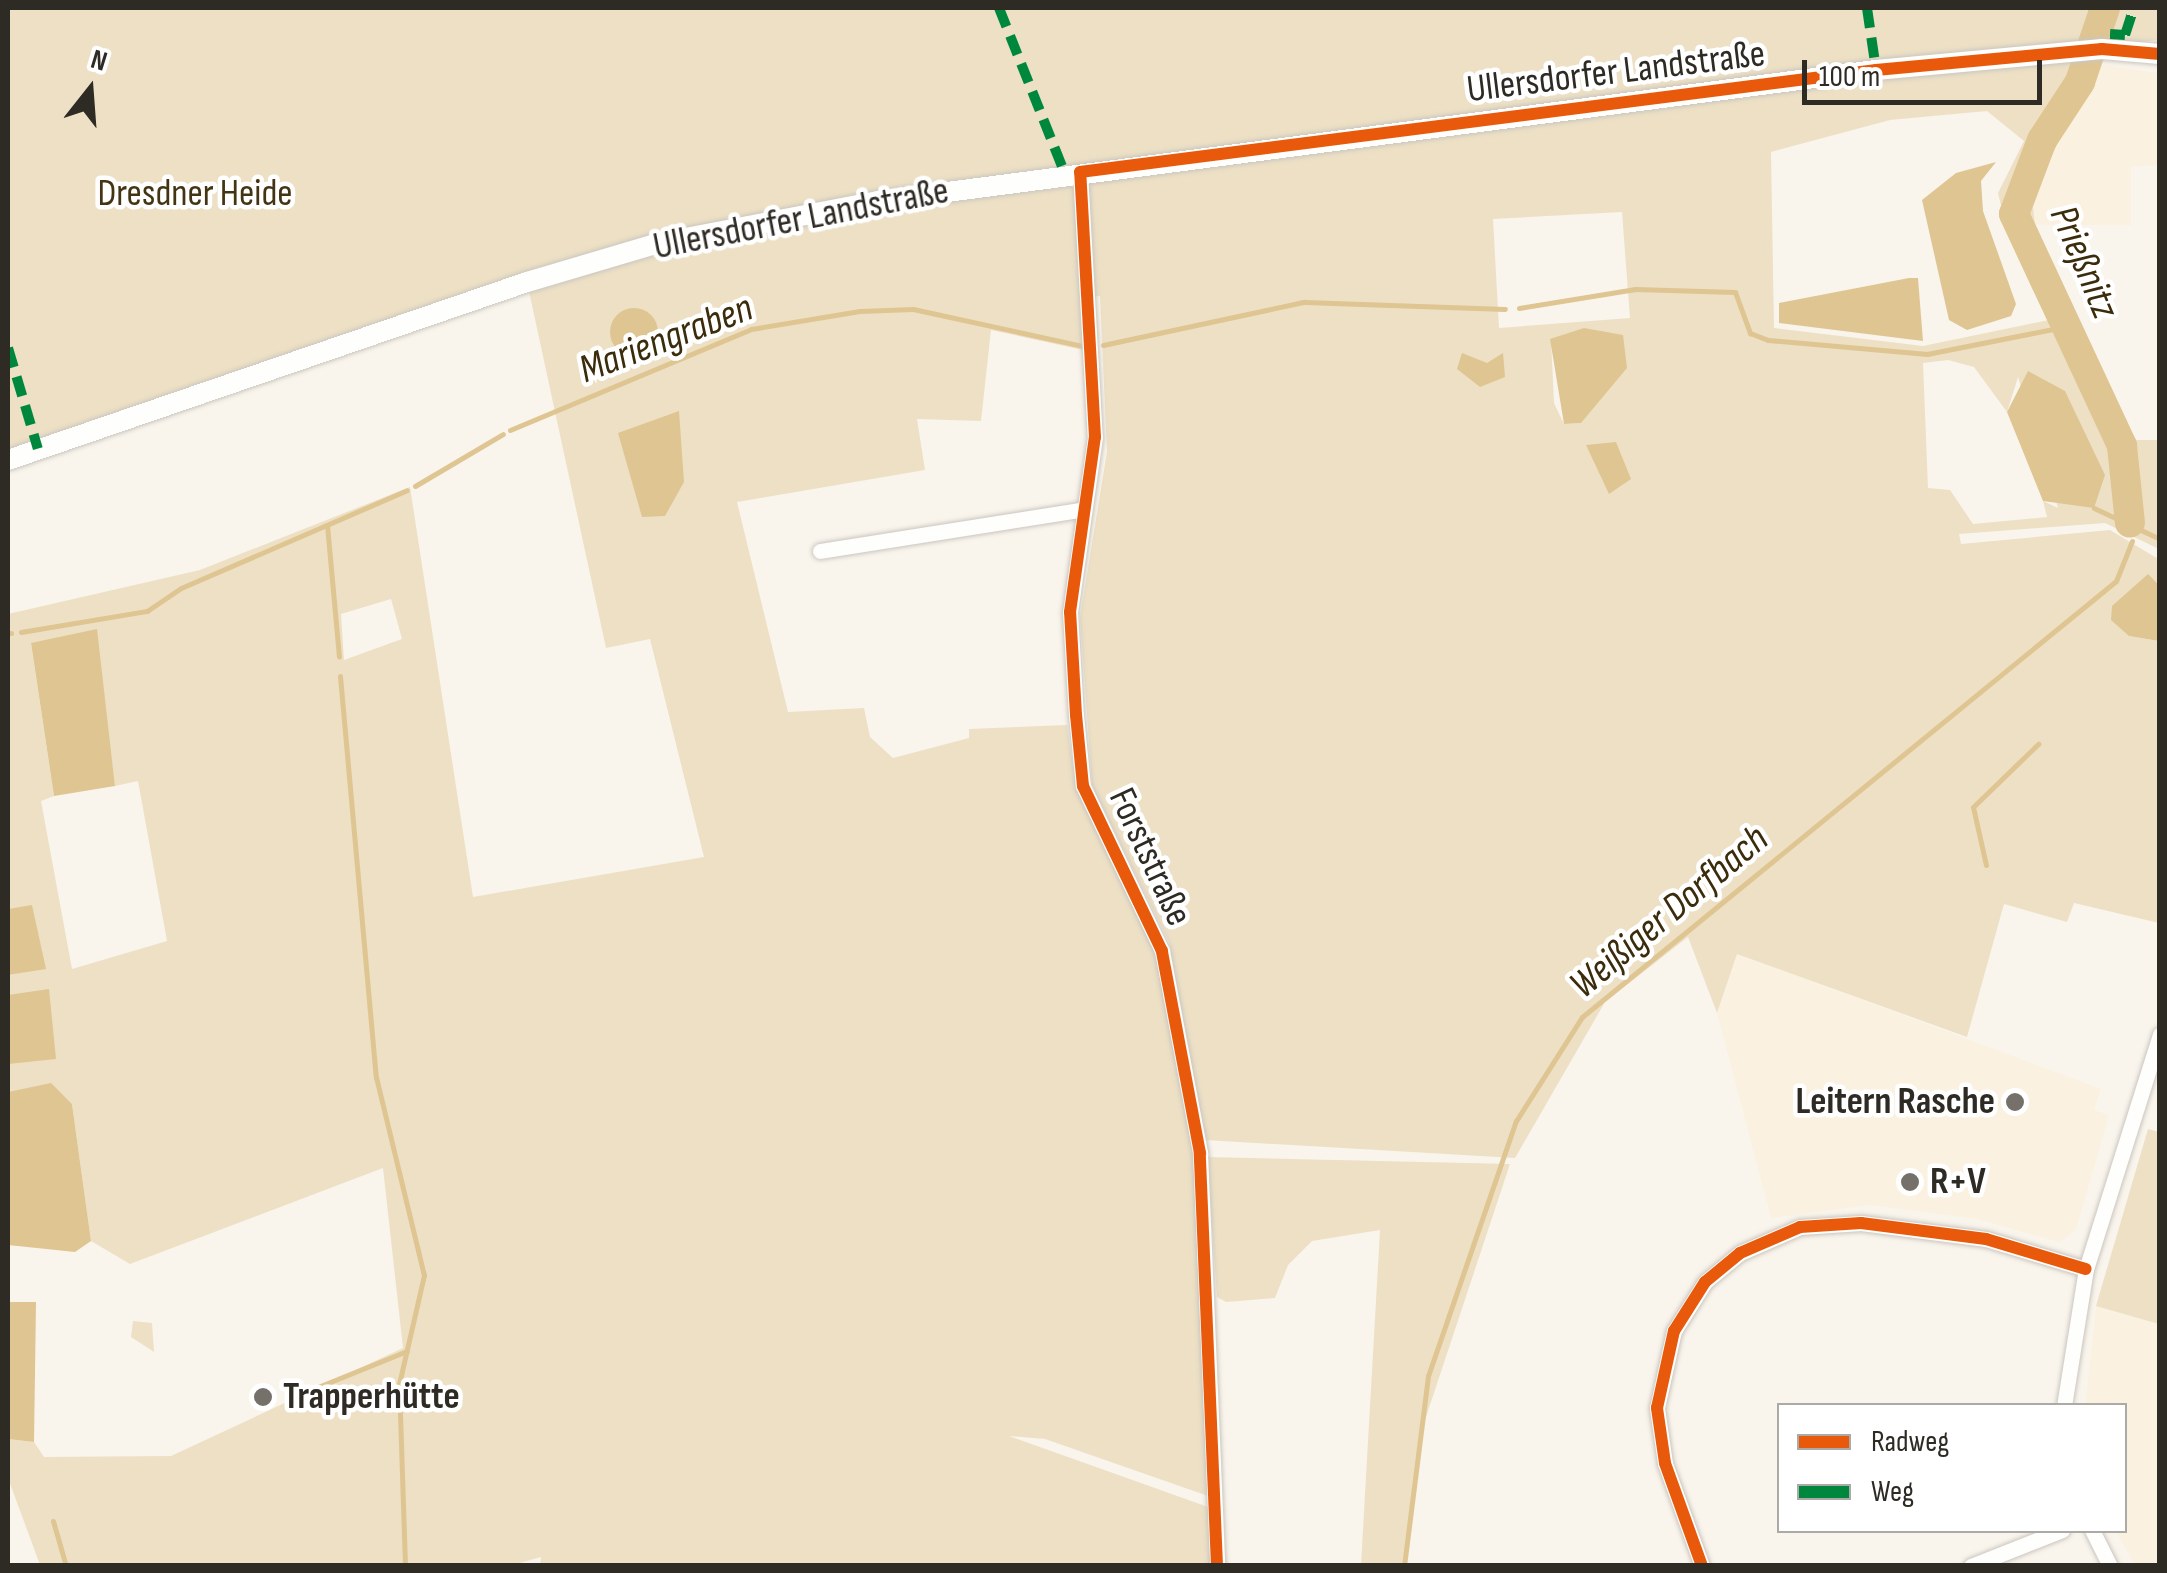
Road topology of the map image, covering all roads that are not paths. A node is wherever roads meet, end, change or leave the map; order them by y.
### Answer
1 (2160, 54) edge
2 (1080, 172) junction
3 (8, 460) edge
4 (1084, 508) junction
5 (820, 551) dead end
6 (2160, 1034) edge
7 (2086, 1269) junction
8 (2064, 1403) edge
9 (2054, 1533) edge
10 (2094, 1533) edge
11 (1217, 1566) edge
12 (1702, 1566) edge
13 (1971, 1566) edge
14 (2110, 1566) edge

1 - 2 main road, Ullersdorfer Landstraße
2 - 3 main road, Ullersdorfer Landstraße
2 - 4 street, Forststraße
4 - 5 street
4 - 11 street, Forststraße
6 - 7 street
7 - 8 street
7 - 12 street
9 - 13 street
10 - 14 street

